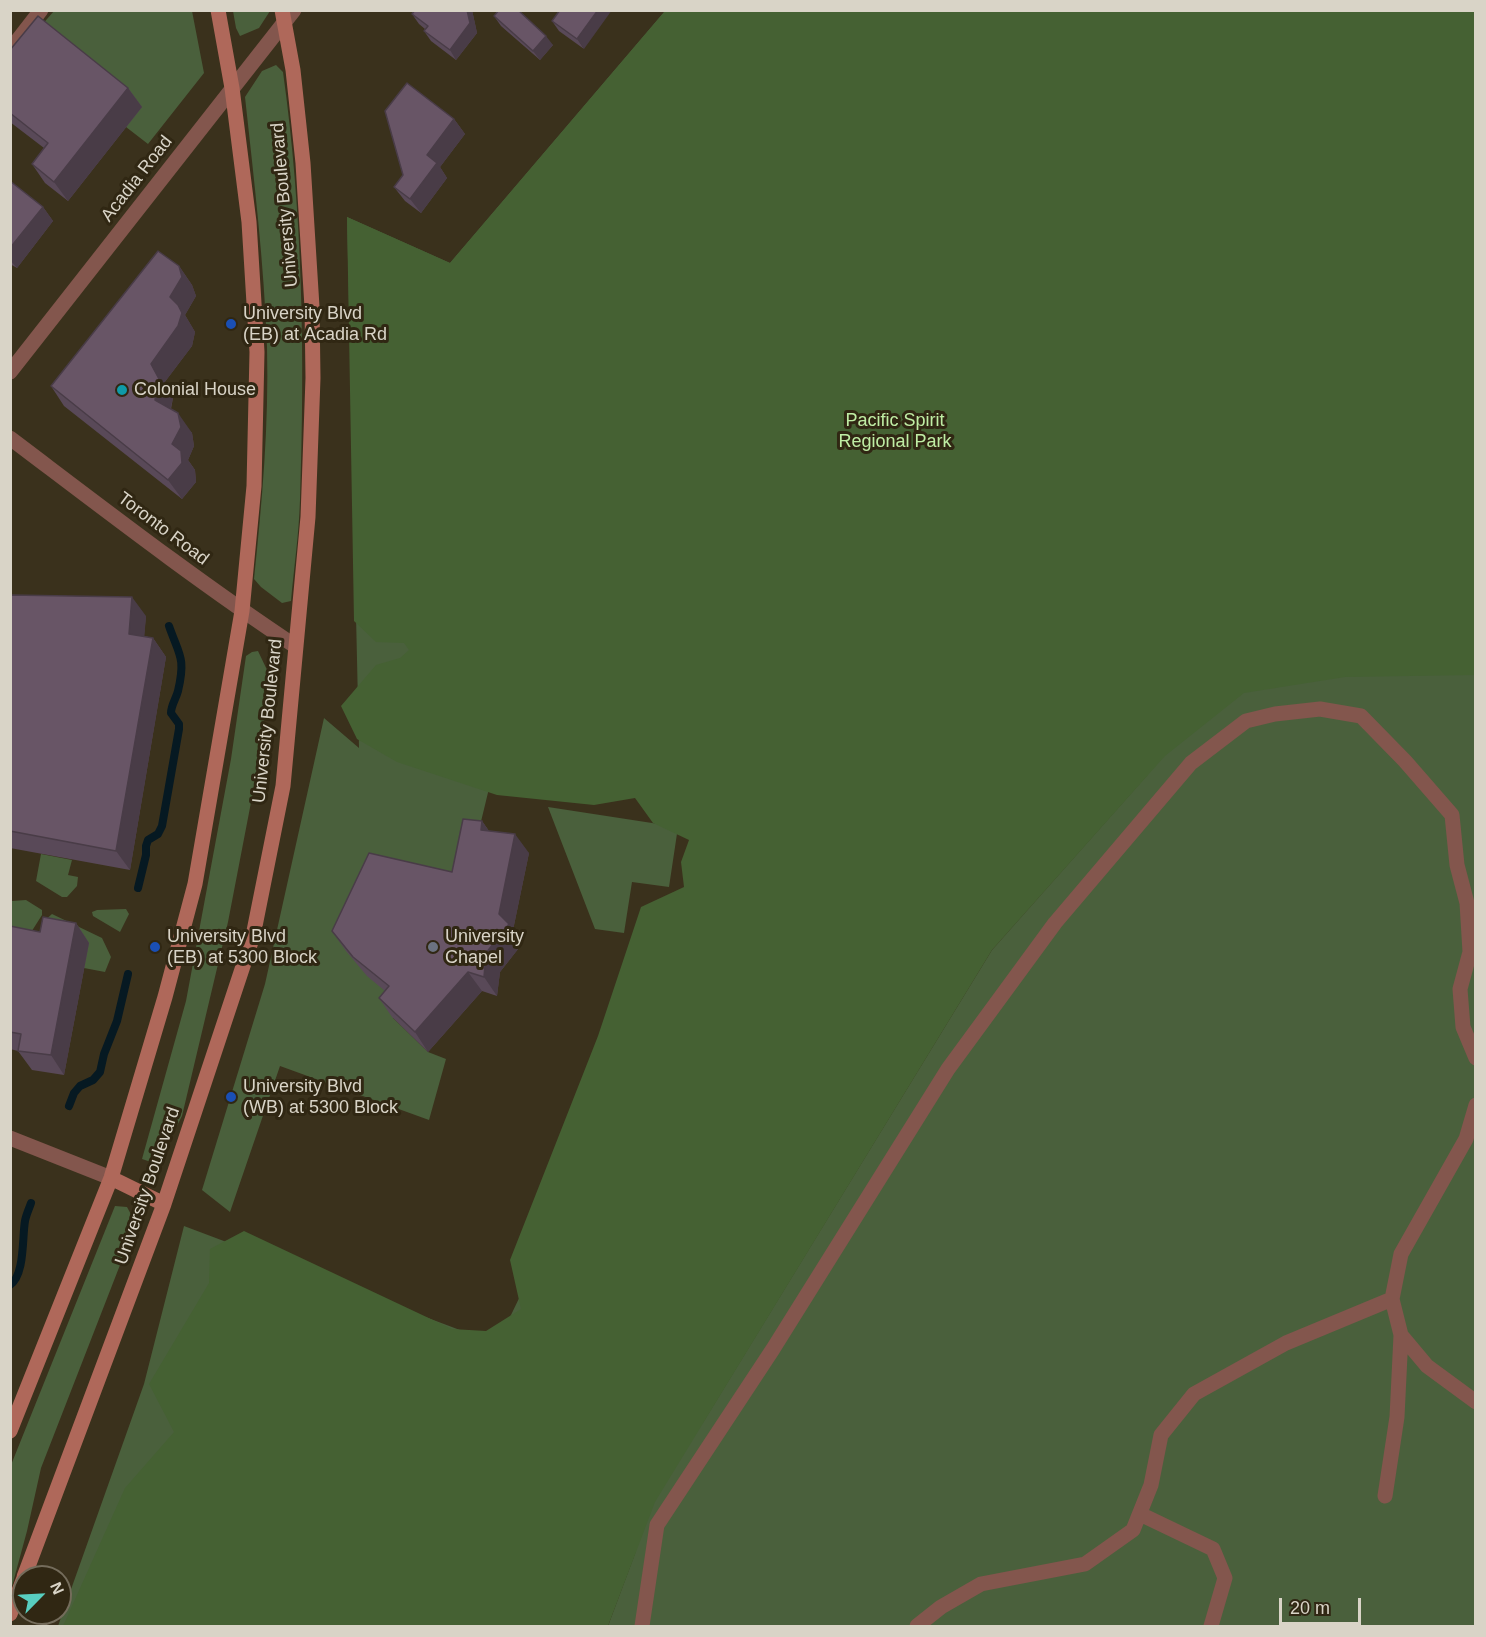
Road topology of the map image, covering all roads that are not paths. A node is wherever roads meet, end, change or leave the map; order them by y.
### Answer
1 (41, 10) edge
2 (218, 10) edge
3 (287, 15) edge
4 (10, 50) edge
5 (232, 88) junction
6 (10, 372) edge
7 (10, 438) edge
8 (242, 611) junction
9 (295, 646) junction
10 (1476, 1058) edge
11 (1476, 1105) edge
12 (10, 1138) edge
13 (111, 1178) junction
14 (164, 1204) junction
15 (1392, 1299) junction
16 (1401, 1335) junction
17 (1476, 1402) edge
18 (10, 1431) edge
19 (1385, 1496) dead end
20 (1140, 1514) junction
21 (29, 1565) edge
22 (642, 1626) edge
23 (917, 1626) edge
24 (1211, 1626) edge

1 - 4 street
2 - 5 main road, University Boulevard
3 - 5 street, Acadia Road
3 - 9 main road, University Boulevard
5 - 6 street, Acadia Road
5 - 8 main road, University Boulevard
7 - 8 street, Toronto Road
8 - 9 street, Toronto Road
8 - 13 main road, University Boulevard
9 - 14 main road, University Boulevard
10 - 22 street
11 - 15 street
12 - 13 street
13 - 14 main road
13 - 18 main road, University Boulevard
14 - 21 main road, University Boulevard
15 - 16 street
15 - 20 street
16 - 17 street
16 - 19 street
20 - 23 street
20 - 24 street

